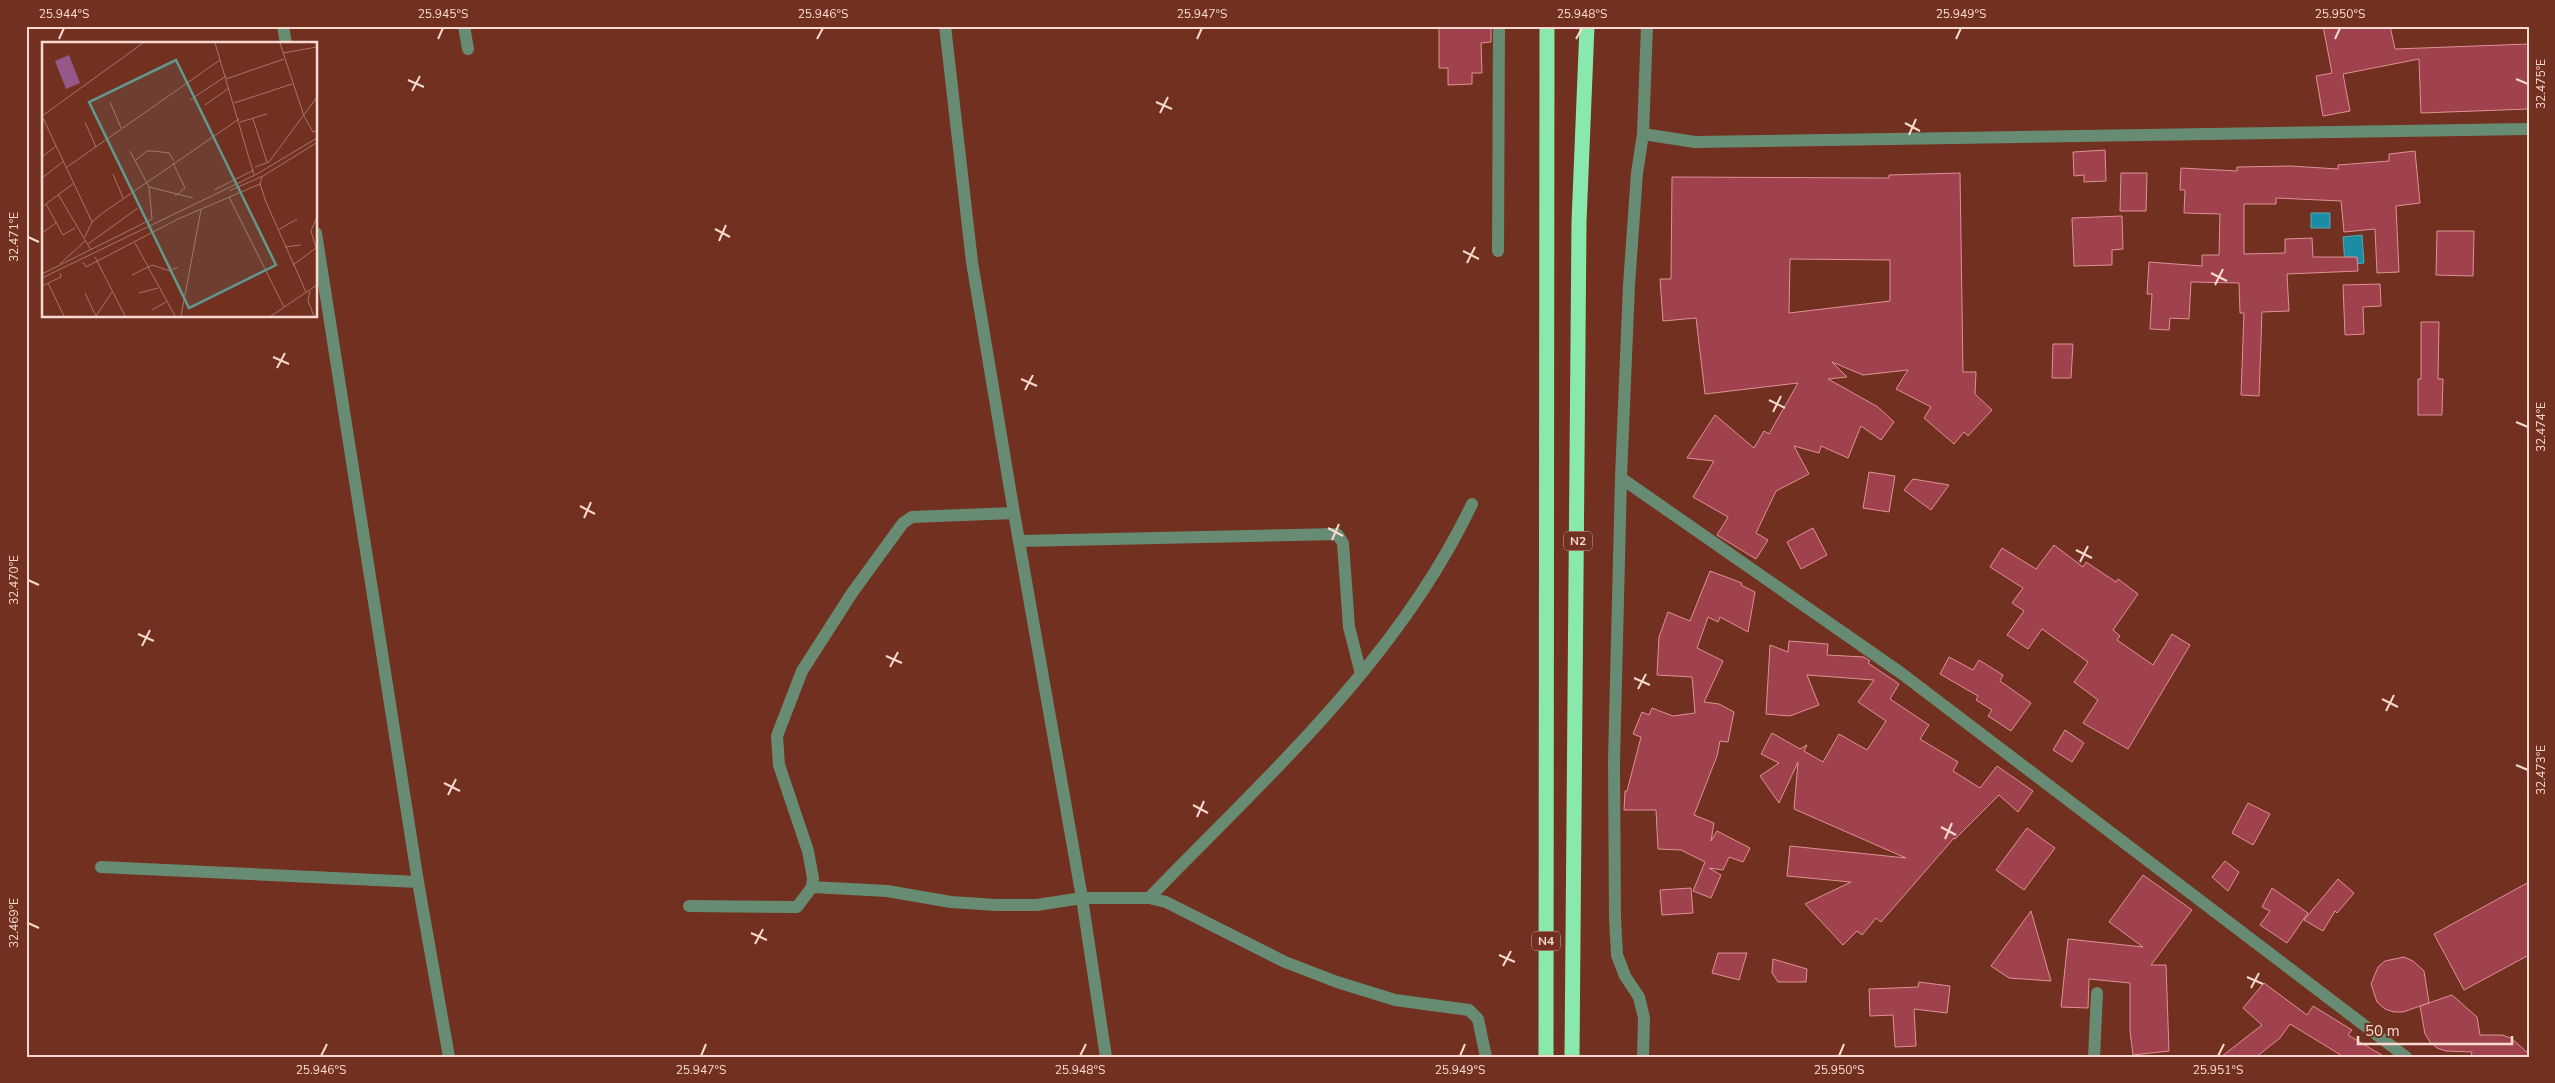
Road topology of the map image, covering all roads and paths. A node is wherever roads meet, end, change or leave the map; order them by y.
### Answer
1 (283, 26) edge
2 (464, 26) edge
3 (945, 26) edge
4 (1499, 26) edge
5 (1547, 26) edge
6 (1587, 26) edge
7 (1647, 26) edge
8 (286, 42) edge
9 (468, 49) dead end
10 (2529, 129) edge
11 (1643, 134) junction
12 (318, 246) edge
13 (1498, 251) dead end
14 (1621, 478) junction
15 (1472, 504) dead end
16 (1014, 513) junction
17 (1020, 540) junction
18 (1361, 674) junction
19 (1546, 825) joint
20 (101, 867) dead end
21 (418, 882) junction
22 (812, 887) junction
23 (1082, 898) junction
24 (1149, 898) junction
25 (689, 906) dead end
26 (2097, 993) dead end
27 (449, 1057) edge
28 (1106, 1057) edge
29 (1486, 1057) edge
30 (1546, 1057) edge
31 (1572, 1057) edge
32 (1643, 1057) edge
33 (2094, 1057) edge
34 (2406, 1057) edge

1 - 8 street
2 - 9 street
3 - 16 street
4 - 13 street
5 - 19 highway, N2
6 - 31 highway, N2
7 - 11 street
10 - 11 street
11 - 14 street
12 - 21 street
14 - 32 street
14 - 34 street
15 - 18 street
16 - 17 street
16 - 22 street
17 - 18 street
17 - 23 street
18 - 24 street
19 - 30 highway, N4
20 - 21 street
21 - 27 street
22 - 23 street
22 - 25 street
23 - 24 street
23 - 28 street
24 - 29 street
26 - 33 street

